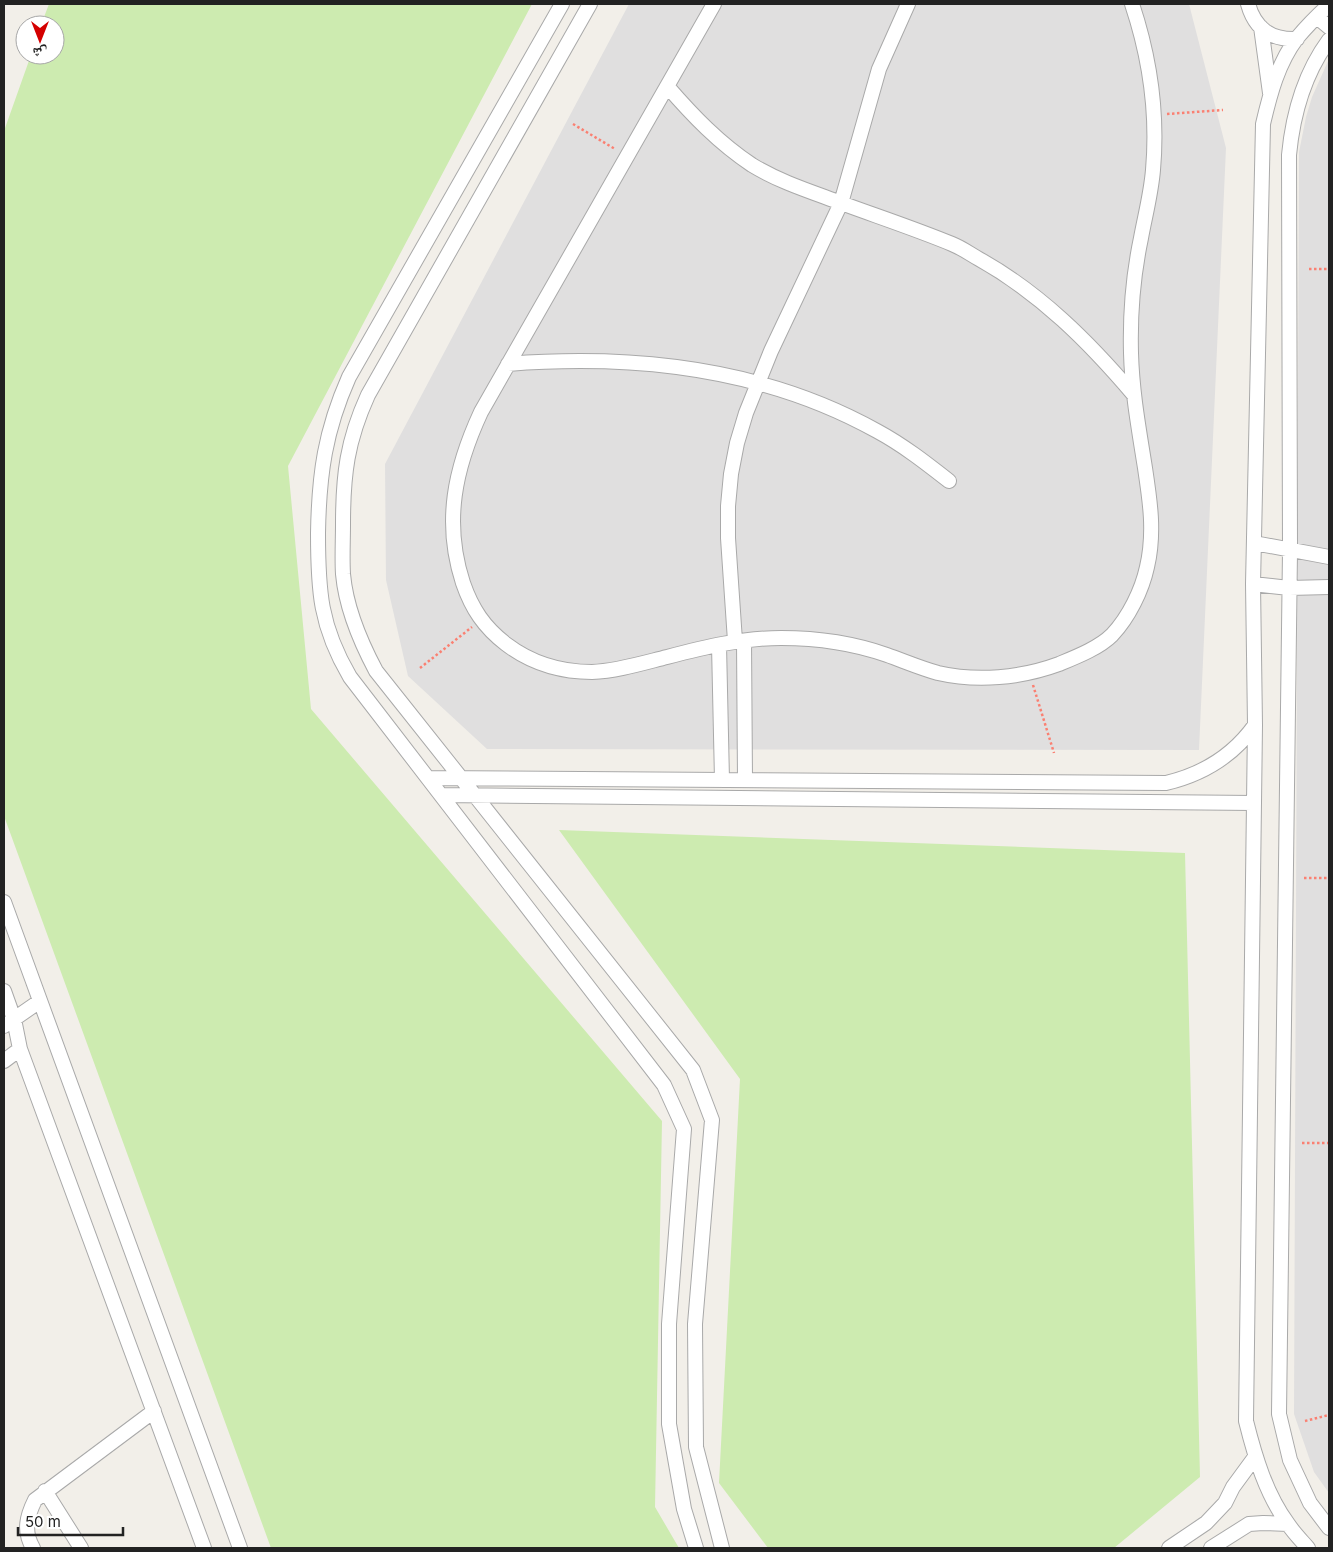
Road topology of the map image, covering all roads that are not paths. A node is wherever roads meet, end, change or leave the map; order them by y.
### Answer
1 (562, 4) edge
2 (590, 4) edge
3 (714, 4) edge
4 (908, 4) edge
5 (1132, 4) edge
6 (1248, 4) edge
7 (1329, 5) edge
8 (1317, 17) junction
9 (1261, 27) junction
10 (1329, 27) edge
11 (1297, 39) junction
12 (1329, 40) edge
13 (667, 86) junction
14 (1270, 94) junction
15 (841, 203) junction
16 (508, 364) junction
17 (757, 383) junction
18 (1134, 395) junction
19 (949, 480) dead end
20 (1254, 543) junction
21 (1290, 551) junction
22 (1329, 557) edge
23 (1253, 584) junction
24 (1329, 587) edge
25 (1289, 588) junction
26 (740, 641) junction
27 (719, 645) junction
28 (1255, 724) junction
29 (429, 778) junction
30 (461, 778) junction
31 (722, 780) junction
32 (745, 780) junction
33 (442, 795) junction
34 (476, 796) junction
35 (1254, 803) junction
36 (4, 902) edge
37 (4, 991) edge
38 (40, 1001) junction
39 (9, 1023) edge
40 (20, 1049) junction
41 (4, 1061) edge
42 (154, 1411) junction
43 (1255, 1457) junction
44 (45, 1491) junction
45 (1288, 1524) junction
46 (1329, 1528) edge
47 (32, 1548) edge
48 (81, 1548) edge
49 (204, 1548) edge
50 (240, 1548) edge
51 (696, 1548) edge
52 (722, 1548) edge
53 (1169, 1548) edge
54 (1211, 1548) edge
55 (1308, 1548) edge

1 - 29 street
2 - 30 street
3 - 13 street
4 - 15 street
5 - 18 street
6 - 9 street
7 - 8 street
8 - 10 street
8 - 11 street
9 - 11 street
9 - 14 street
11 - 14 street
12 - 21 street
13 - 15 street
13 - 16 street
14 - 20 street
15 - 17 street
15 - 18 street
16 - 17 street
16 - 27 street
17 - 19 street
17 - 26 street
18 - 26 street
20 - 21 street
20 - 23 street
21 - 22 street
21 - 25 street
23 - 25 street
23 - 28 street
24 - 25 street
25 - 46 street
26 - 27 street
26 - 32 street
27 - 31 street
28 - 32 street
28 - 35 street
29 - 30 street
29 - 33 street
30 - 31 street
30 - 34 street
31 - 32 street
33 - 34 street
33 - 51 street
34 - 35 street
34 - 52 street
35 - 43 street
36 - 38 street
37 - 39 street
38 - 39 street
38 - 50 street
39 - 40 street
40 - 41 street
40 - 42 street
42 - 44 street
42 - 49 street
43 - 45 street
43 - 53 street
44 - 47 street
44 - 48 street
45 - 54 street
45 - 55 street

